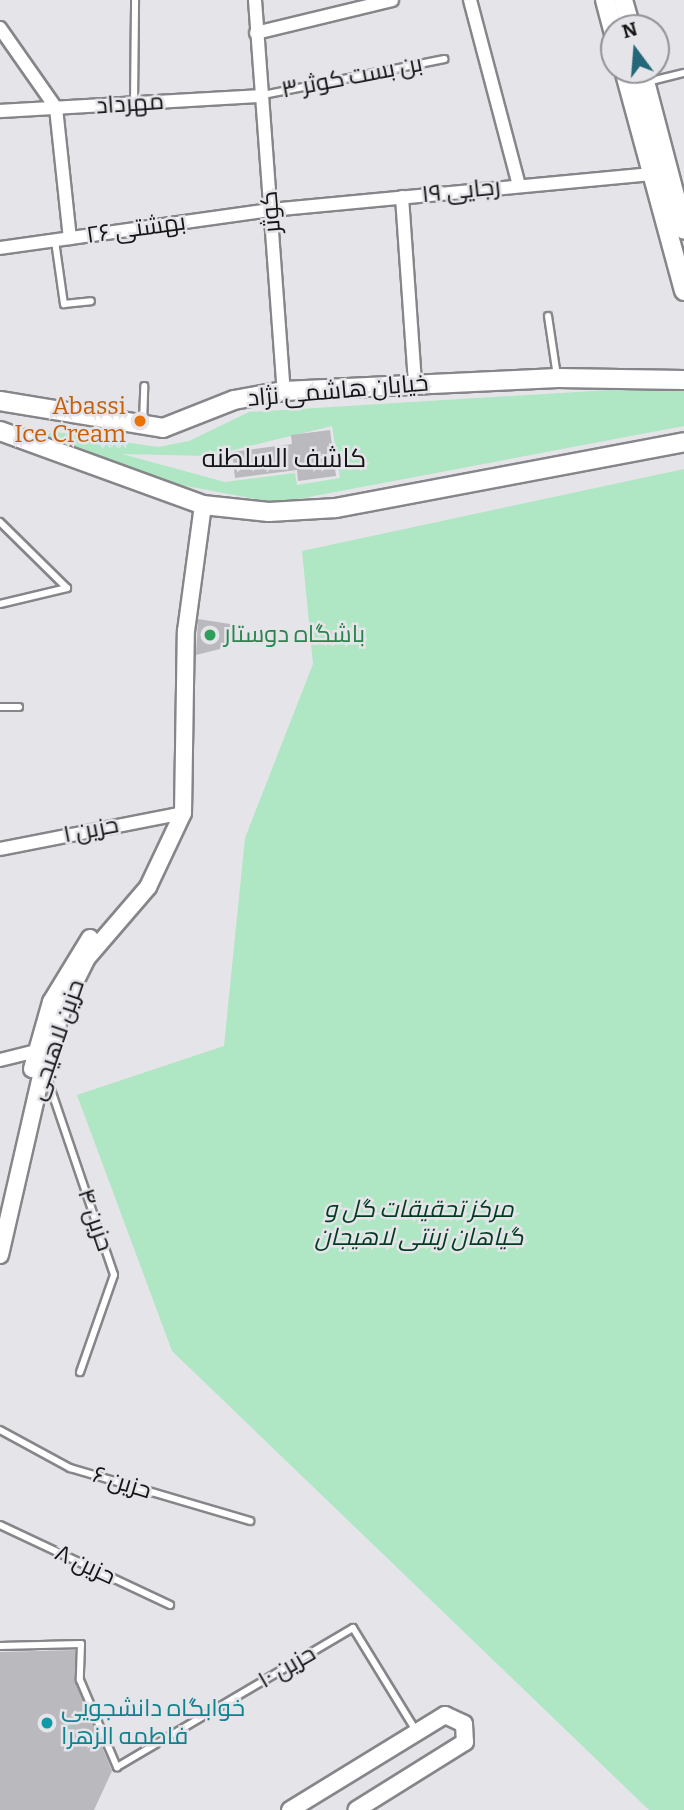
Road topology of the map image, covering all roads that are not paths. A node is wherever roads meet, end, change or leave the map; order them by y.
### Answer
1 (135, 0) edge
2 (256, 0) edge
3 (392, 0) edge
4 (470, 0) edge
5 (0, 28) edge
6 (256, 33) junction
7 (444, 59) dead end
8 (628, 84) edge
9 (645, 84) edge
10 (261, 96) junction
11 (134, 103) junction
12 (56, 108) junction
13 (0, 111) edge
14 (651, 174) junction
15 (519, 185) junction
16 (402, 197) junction
17 (271, 210) junction
18 (684, 230) edge
19 (70, 238) junction
20 (55, 240) junction
21 (0, 248) edge
22 (684, 291) edge
23 (92, 301) dead end
24 (548, 316) dead end
25 (558, 378) junction
26 (684, 380) edge
27 (415, 383) junction
28 (144, 386) dead end
29 (284, 391) junction
30 (0, 401) edge
31 (143, 429) junction
32 (0, 431) edge
33 (684, 442) edge
34 (203, 505) junction
35 (0, 522) edge
36 (0, 604) edge
37 (0, 707) edge
38 (19, 707) dead end
39 (183, 813) junction
40 (0, 849) edge
41 (37, 1051) junction
42 (0, 1060) edge
43 (43, 1067) junction
44 (0, 1204) edge
45 (0, 1255) edge
46 (80, 1373) dead end
47 (0, 1430) edge
48 (250, 1521) dead end
49 (0, 1525) edge
50 (170, 1605) dead end
51 (0, 1646) edge
52 (417, 1733) junction
53 (290, 1810) edge
54 (356, 1810) edge

1 - 11 lane
2 - 6 street, کوثر
3 - 6 street
4 - 15 street
5 - 12 street
6 - 10 street, کوثر
7 - 10 lane, بن بست کوثر ۳
8 - 14 main road
9 - 18 main road
10 - 11 street, مهرداد
10 - 17 street, کوثر
11 - 12 street, مهرداد
12 - 13 street, مهرداد
12 - 19 street
14 - 15 street, رجایی ۱۹
14 - 22 main road
15 - 16 street, رجایی ۱۹
16 - 17 street, رجایی ۱۹
16 - 27 street
17 - 19 street, بهشتی ۲۶
17 - 29 street, کوثر
19 - 20 street, بهشتی ۲۶
20 - 21 street, بهشتی ۲۶
20 - 23 lane
24 - 25 lane
25 - 26 main road, خیابان هاشمی نژاد
25 - 27 main road, خیابان هاشمی نژاد
27 - 29 main road, خیابان هاشمی نژاد
28 - 31 lane
29 - 31 main road, خیابان هاشمی نژاد
30 - 31 main road, خیابان هاشمی نژاد
32 - 34 main road
33 - 34 main road
34 - 39 street, حزین لاهیجی
35 - 36 lane
37 - 38 lane
39 - 40 street, حزین ۱
39 - 41 street, حزین لاهیجی
39 - 43 street, حزین لاهیجی
41 - 42 street
41 - 44 street, حزین لاهیجی
43 - 45 street, حزین لاهیجی
43 - 46 lane, حزین ۴
47 - 48 lane, حزین ۶
49 - 50 lane, حزین ۸
51 - 52 lane, حزین ۱۰
52 - 53 street
52 - 54 street

